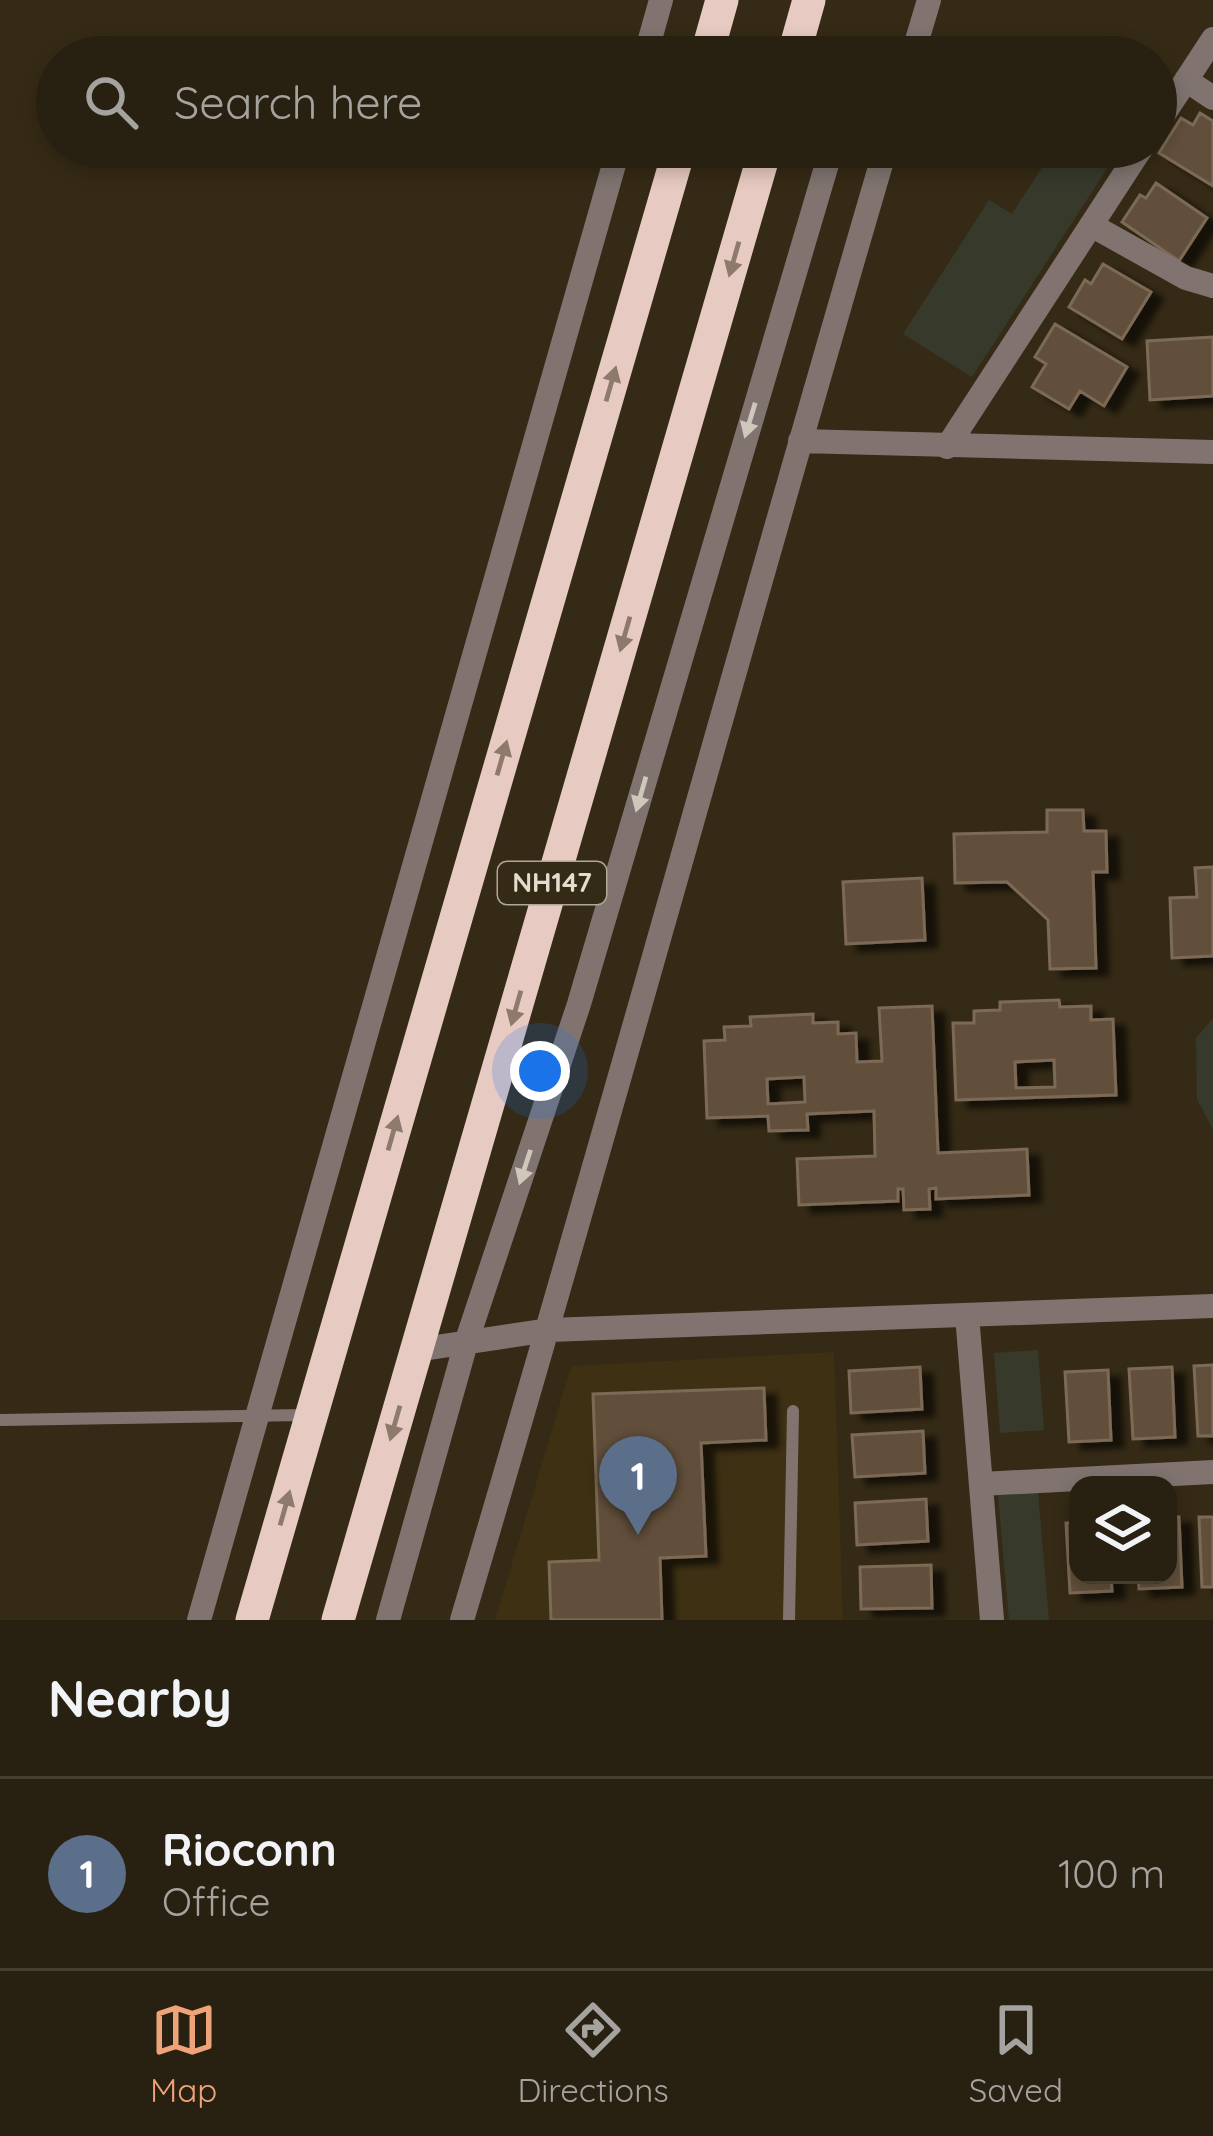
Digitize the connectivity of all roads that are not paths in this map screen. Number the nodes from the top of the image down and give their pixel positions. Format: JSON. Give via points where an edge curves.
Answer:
{"nodes":[{"id":1,"x":661,"y":0,"type":"edge"},
{"id":2,"x":722,"y":0,"type":"edge"},
{"id":3,"x":809,"y":0,"type":"edge"},
{"id":4,"x":929,"y":0,"type":"edge"},
{"id":5,"x":651,"y":36,"type":"edge"},
{"id":6,"x":712,"y":36,"type":"edge"},
{"id":7,"x":799,"y":36,"type":"edge"},
{"id":8,"x":918,"y":36,"type":"edge"},
{"id":9,"x":1213,"y":39,"type":"edge"},
{"id":10,"x":1186,"y":80,"type":"junction"},
{"id":11,"x":1177,"y":94,"type":"edge"},
{"id":12,"x":1213,"y":98,"type":"edge"},
{"id":13,"x":613,"y":168,"type":"edge"},
{"id":14,"x":674,"y":168,"type":"edge"},
{"id":15,"x":760,"y":168,"type":"edge"},
{"id":16,"x":826,"y":168,"type":"edge"},
{"id":17,"x":880,"y":168,"type":"edge"},
{"id":18,"x":1128,"y":168,"type":"edge"},
{"id":19,"x":1091,"y":225,"type":"junction"},
{"id":20,"x":1213,"y":286,"type":"edge"},
{"id":21,"x":800,"y":440,"type":"junction"},
{"id":22,"x":947,"y":446,"type":"junction"},
{"id":23,"x":1213,"y":452,"type":"edge"},
{"id":24,"x":1213,"y":1306,"type":"edge"},
{"id":25,"x":968,"y":1315,"type":"junction"},
{"id":26,"x":549,"y":1330,"type":"junction"},
{"id":27,"x":466,"y":1343,"type":"junction"},
{"id":28,"x":416,"y":1350,"type":"junction"},
{"id":29,"x":793,"y":1412,"type":"dead end"},
{"id":30,"x":260,"y":1415,"type":"junction"},
{"id":31,"x":312,"y":1415,"type":"junction"},
{"id":32,"x":0,"y":1420,"type":"edge"},
{"id":33,"x":1213,"y":1472,"type":"edge"},
{"id":34,"x":981,"y":1484,"type":"junction"},
{"id":35,"x":199,"y":1620,"type":"edge"},
{"id":36,"x":252,"y":1620,"type":"edge"},
{"id":37,"x":338,"y":1620,"type":"edge"},
{"id":38,"x":388,"y":1620,"type":"edge"},
{"id":39,"x":462,"y":1620,"type":"edge"},
{"id":40,"x":789,"y":1620,"type":"edge"},
{"id":41,"x":992,"y":1620,"type":"edge"}],
"edges":[{"from":1,"to":5,"type":"street"},
{"from":2,"to":6,"type":"highway"},
{"from":3,"to":7,"type":"highway"},
{"from":4,"to":8,"type":"street"},
{"from":9,"to":10,"type":"street"},
{"from":10,"to":11,"type":"street"},
{"from":10,"to":12,"type":"street"},
{"from":13,"to":30,"type":"street"},
{"from":31,"to":14,"type":"highway","number":"NH147","one_way":true},
{"from":15,"to":28,"type":"highway","number":"NH147","one_way":true},
{"from":16,"to":27,"type":"street","one_way":true,"via":[[579,1004]]},
{"from":17,"to":21,"type":"street"},
{"from":18,"to":19,"type":"street"},
{"from":19,"to":20,"type":"street"},
{"from":19,"to":22,"type":"street"},
{"from":21,"to":22,"type":"street"},
{"from":21,"to":26,"type":"street"},
{"from":22,"to":23,"type":"street"},
{"from":24,"to":25,"type":"street"},
{"from":25,"to":26,"type":"street"},
{"from":25,"to":34,"type":"street"},
{"from":26,"to":27,"type":"street"},
{"from":26,"to":39,"type":"street"},
{"from":27,"to":28,"type":"street"},
{"from":27,"to":38,"type":"street"},
{"from":28,"to":37,"type":"highway","number":"NH147","one_way":true},
{"from":29,"to":40,"type":"lane"},
{"from":30,"to":31,"type":"lane"},
{"from":30,"to":32,"type":"lane"},
{"from":30,"to":35,"type":"street"},
{"from":36,"to":31,"type":"highway","number":"NH147","one_way":true},
{"from":33,"to":34,"type":"street"},
{"from":34,"to":41,"type":"street"}]}
